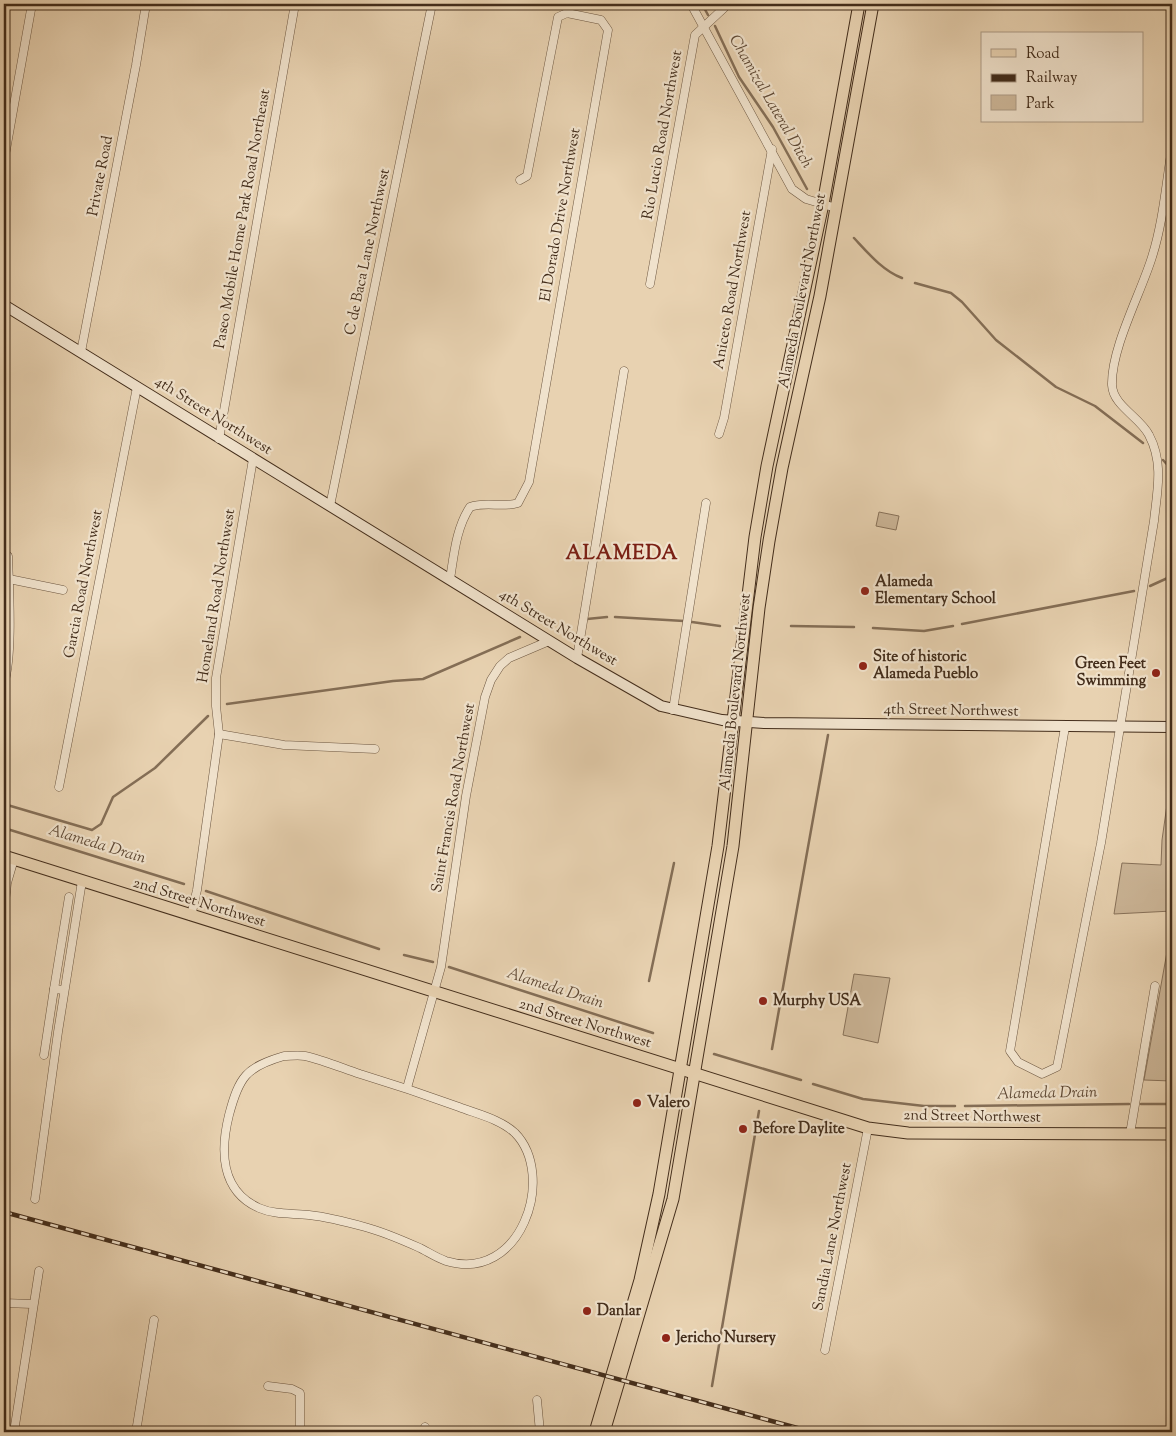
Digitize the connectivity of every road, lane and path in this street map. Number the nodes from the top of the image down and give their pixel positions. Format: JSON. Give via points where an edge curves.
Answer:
{"nodes":[{"id":1,"x":32,"y":4,"type":"edge"},
{"id":2,"x":146,"y":4,"type":"edge"},
{"id":3,"x":295,"y":4,"type":"edge"},
{"id":4,"x":432,"y":4,"type":"edge"},
{"id":5,"x":691,"y":4,"type":"edge"},
{"id":6,"x":726,"y":4,"type":"edge"},
{"id":7,"x":859,"y":4,"type":"edge"},
{"id":8,"x":874,"y":4,"type":"edge"},
{"id":9,"x":703,"y":28,"type":"junction"},
{"id":10,"x":1172,"y":148,"type":"edge"},
{"id":11,"x":772,"y":150,"type":"junction"},
{"id":12,"x":4,"y":160,"type":"edge"},
{"id":13,"x":520,"y":180,"type":"dead end"},
{"id":14,"x":823,"y":204,"type":"junction"},
{"id":15,"x":836,"y":208,"type":"junction"},
{"id":16,"x":650,"y":284,"type":"dead end"},
{"id":17,"x":4,"y":305,"type":"edge"},
{"id":18,"x":81,"y":352,"type":"junction"},
{"id":19,"x":624,"y":371,"type":"dead end"},
{"id":20,"x":136,"y":387,"type":"junction"},
{"id":21,"x":719,"y":434,"type":"dead end"},
{"id":22,"x":219,"y":439,"type":"junction"},
{"id":23,"x":253,"y":459,"type":"junction"},
{"id":24,"x":706,"y":503,"type":"dead end"},
{"id":25,"x":330,"y":506,"type":"junction"},
{"id":26,"x":4,"y":554,"type":"edge"},
{"id":27,"x":9,"y":579,"type":"junction"},
{"id":28,"x":450,"y":579,"type":"junction"},
{"id":29,"x":63,"y":590,"type":"dead end"},
{"id":30,"x":549,"y":641,"type":"junction"},
{"id":31,"x":578,"y":658,"type":"junction"},
{"id":32,"x":4,"y":684,"type":"edge"},
{"id":33,"x":674,"y":710,"type":"junction"},
{"id":34,"x":734,"y":721,"type":"junction"},
{"id":35,"x":748,"y":722,"type":"junction"},
{"id":36,"x":1065,"y":727,"type":"junction"},
{"id":37,"x":1118,"y":727,"type":"junction"},
{"id":38,"x":1172,"y":727,"type":"edge"},
{"id":39,"x":219,"y":734,"type":"junction"},
{"id":40,"x":375,"y":749,"type":"dead end"},
{"id":41,"x":59,"y":787,"type":"dead end"},
{"id":42,"x":9,"y":858,"type":"edge"},
{"id":43,"x":82,"y":881,"type":"junction"},
{"id":44,"x":5,"y":884,"type":"edge"},
{"id":45,"x":69,"y":897,"type":"dead end"},
{"id":46,"x":4,"y":912,"type":"edge"},
{"id":47,"x":191,"y":916,"type":"junction"},
{"id":48,"x":1155,"y":986,"type":"dead end"},
{"id":49,"x":54,"y":989,"type":"junction"},
{"id":50,"x":64,"y":990,"type":"junction"},
{"id":51,"x":435,"y":993,"type":"junction"},
{"id":52,"x":44,"y":1055,"type":"dead end"},
{"id":53,"x":680,"y":1069,"type":"junction"},
{"id":54,"x":695,"y":1074,"type":"junction"},
{"id":55,"x":407,"y":1088,"type":"junction"},
{"id":56,"x":868,"y":1128,"type":"junction"},
{"id":57,"x":1130,"y":1134,"type":"junction"},
{"id":58,"x":1172,"y":1134,"type":"edge"},
{"id":59,"x":35,"y":1199,"type":"dead end"},
{"id":60,"x":39,"y":1271,"type":"dead end"},
{"id":61,"x":4,"y":1303,"type":"edge"},
{"id":62,"x":32,"y":1304,"type":"junction"},
{"id":63,"x":154,"y":1320,"type":"dead end"},
{"id":64,"x":826,"y":1350,"type":"dead end"},
{"id":65,"x":616,"y":1379,"type":"junction"},
{"id":66,"x":268,"y":1386,"type":"dead end"},
{"id":67,"x":538,"y":1400,"type":"dead end"},
{"id":68,"x":14,"y":1432,"type":"edge"},
{"id":69,"x":136,"y":1432,"type":"edge"},
{"id":70,"x":300,"y":1432,"type":"edge"},
{"id":71,"x":540,"y":1432,"type":"edge"},
{"id":72,"x":595,"y":1432,"type":"edge"},
{"id":73,"x":604,"y":1432,"type":"edge"}],
"edges":[{"from":1,"to":12,"type":"street"},
{"from":2,"to":18,"type":"street","name":"Private Road"},
{"from":3,"to":22,"type":"street","name":"Paseo Mobile Home Park Road Northeast"},
{"from":4,"to":25,"type":"street","name":"C de Baca Lane Northwest"},
{"from":5,"to":9,"type":"street"},
{"from":6,"to":9,"type":"street","name":"Rio Lucio Road Northwest"},
{"from":7,"to":14,"type":"main road","name":"Alameda Boulevard Northwest"},
{"from":8,"to":15,"type":"main road","name":"Alameda Boulevard Northwest"},
{"from":9,"to":11,"type":"street"},
{"from":9,"to":16,"type":"street","name":"Rio Lucio Road Northwest","via":[[695,35]]},
{"from":10,"to":37,"type":"street","via":[[1153,256],[1120,346],[1112,381],[1114,396],[1149,435],[1160,472],[1123,715]]},
{"from":11,"to":14,"type":"street","via":[[792,189],[806,199]]},
{"from":11,"to":21,"type":"street","name":"Aniceto Road Northwest"},
{"from":13,"to":28,"type":"street","name":"El Dorado Drive Northwest","via":[[527,176],[558,17],[567,13],[601,20],[608,30],[529,482],[518,503],[507,506],[486,503],[470,507],[457,538]]},
{"from":14,"to":15,"type":"street"},
{"from":14,"to":34,"type":"main road","name":"Alameda Boulevard Northwest","via":[[767,466],[755,536]]},
{"from":15,"to":35,"type":"main road","name":"Alameda Boulevard Northwest","via":[[782,468],[759,608]]},
{"from":17,"to":18,"type":"main road","name":"4th Street Northwest"},
{"from":18,"to":20,"type":"main road","name":"4th Street Northwest"},
{"from":19,"to":31,"type":"street"},
{"from":20,"to":22,"type":"main road","name":"4th Street Northwest"},
{"from":20,"to":41,"type":"street","name":"Garcia Road Northwest"},
{"from":22,"to":23,"type":"main road","name":"4th Street Northwest"},
{"from":23,"to":25,"type":"main road","name":"4th Street Northwest"},
{"from":23,"to":39,"type":"street","name":"Homeland Road Northwest","via":[[216,678]]},
{"from":24,"to":33,"type":"street"},
{"from":25,"to":28,"type":"main road","name":"4th Street Northwest"},
{"from":26,"to":27,"type":"street","via":[[8,556]]},
{"from":27,"to":29,"type":"street"},
{"from":27,"to":32,"type":"street"},
{"from":28,"to":30,"type":"main road","name":"4th Street Northwest"},
{"from":30,"to":31,"type":"main road","name":"4th Street Northwest"},
{"from":30,"to":51,"type":"street","name":"Saint Francis Road Northwest","via":[[509,658],[491,680],[485,697]]},
{"from":31,"to":33,"type":"main road","name":"4th Street Northwest","via":[[649,701]]},
{"from":33,"to":34,"type":"main road","name":"4th Street Northwest"},
{"from":34,"to":35,"type":"main road","name":"4th Street Northwest"},
{"from":34,"to":53,"type":"main road","name":"Alameda Boulevard Northwest","via":[[718,846]]},
{"from":35,"to":36,"type":"main road","name":"4th Street Northwest"},
{"from":35,"to":54,"type":"main road","name":"Alameda Boulevard Northwest","via":[[733,846]]},
{"from":36,"to":37,"type":"main road","name":"4th Street Northwest"},
{"from":36,"to":37,"type":"street","via":[[1010,1051],[1018,1062],[1042,1074],[1057,1067],[1101,843]]},
{"from":37,"to":38,"type":"main road","name":"4th Street Northwest"},
{"from":39,"to":40,"type":"street","via":[[284,745]]},
{"from":39,"to":47,"type":"street","name":"Homeland Road Northwest","via":[[198,890]]},
{"from":42,"to":43,"type":"main road","name":"2nd Street Northwest"},
{"from":42,"to":44,"type":"street"},
{"from":43,"to":47,"type":"main road","name":"2nd Street Northwest"},
{"from":43,"to":50,"type":"street"},
{"from":44,"to":46,"type":"street"},
{"from":45,"to":49,"type":"street"},
{"from":47,"to":51,"type":"main road","name":"2nd Street Northwest"},
{"from":48,"to":57,"type":"street"},
{"from":49,"to":50,"type":"street"},
{"from":49,"to":52,"type":"street"},
{"from":50,"to":59,"type":"street"},
{"from":51,"to":53,"type":"main road","name":"2nd Street Northwest"},
{"from":51,"to":55,"type":"street","name":"Saint Francis Road Northwest"},
{"from":53,"to":54,"type":"main road","name":"2nd Street Northwest"},
{"from":53,"to":65,"type":"main road","name":"Alameda Boulevard Northwest","via":[[659,1194]]},
{"from":54,"to":56,"type":"main road","name":"2nd Street Northwest"},
{"from":54,"to":65,"type":"main road","name":"Alameda Boulevard Northwest","via":[[673,1199]]},
{"from":55,"to":55,"type":"street","via":[[303,1056],[284,1056],[262,1062],[246,1073],[236,1088],[227,1124],[225,1156],[235,1191],[260,1208],[333,1218],[393,1236],[446,1261],[466,1264],[494,1259],[517,1237],[526,1219],[532,1188],[531,1166],[525,1148],[501,1122]]},
{"from":56,"to":57,"type":"main road","name":"2nd Street Northwest","via":[[908,1133]]},
{"from":56,"to":64,"type":"street","name":"Sandia Lane Northwest"},
{"from":57,"to":58,"type":"main road","name":"2nd Street Northwest"},
{"from":60,"to":62,"type":"street"},
{"from":61,"to":62,"type":"street"},
{"from":62,"to":68,"type":"street"},
{"from":63,"to":69,"type":"street"},
{"from":65,"to":72,"type":"main road"},
{"from":65,"to":73,"type":"main road"},
{"from":66,"to":70,"type":"street","via":[[300,1393]]},
{"from":67,"to":71,"type":"street"}]}
